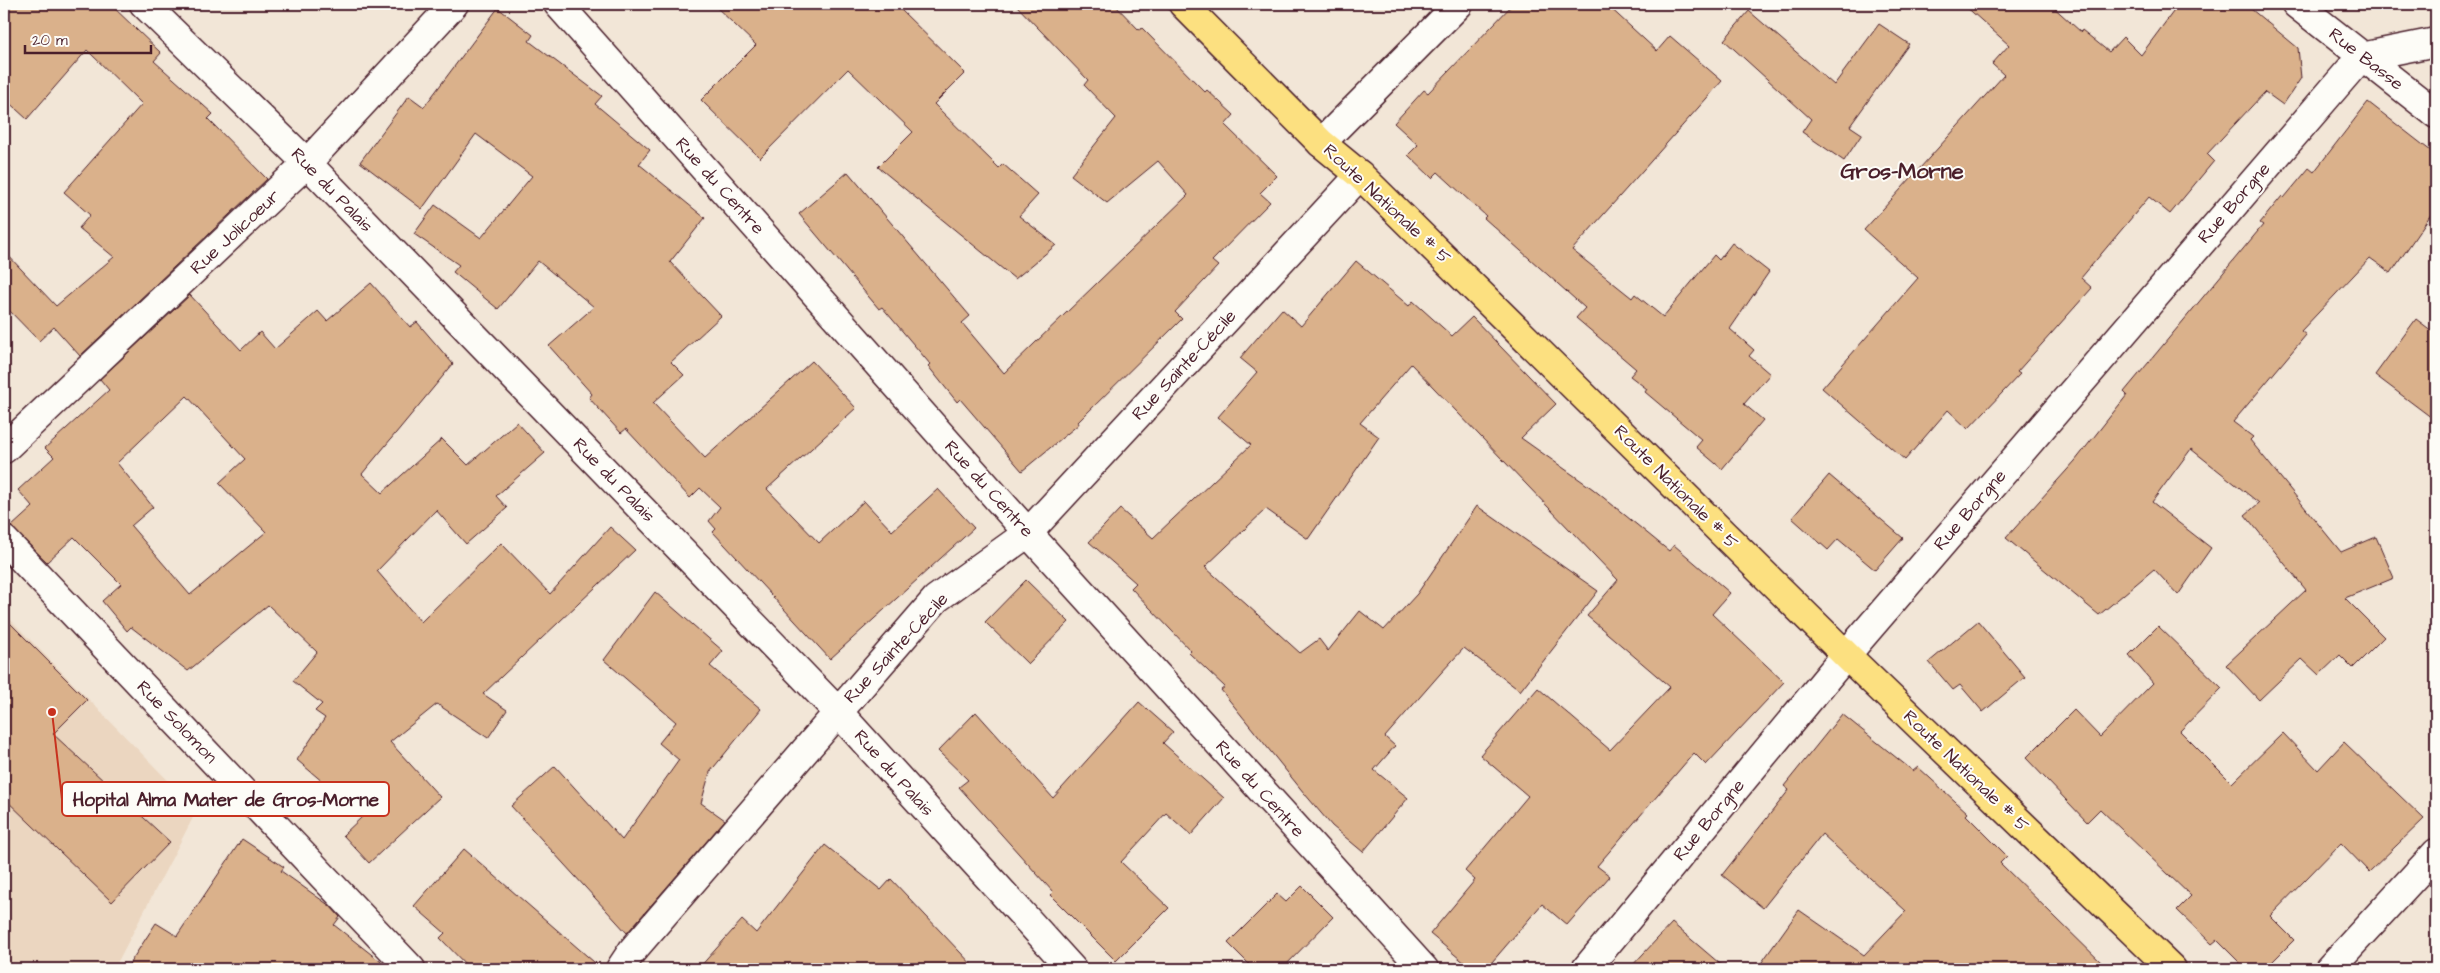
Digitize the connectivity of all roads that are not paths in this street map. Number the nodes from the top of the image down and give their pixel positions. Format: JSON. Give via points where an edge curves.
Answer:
{"nodes":[{"id":1,"x":144,"y":4,"type":"edge"},
{"id":2,"x":454,"y":4,"type":"edge"},
{"id":3,"x":558,"y":4,"type":"edge"},
{"id":4,"x":1183,"y":4,"type":"edge"},
{"id":5,"x":1459,"y":4,"type":"edge"},
{"id":6,"x":2296,"y":4,"type":"edge"},
{"id":7,"x":2436,"y":42,"type":"edge"},
{"id":8,"x":2361,"y":57,"type":"junction"},
{"id":9,"x":2436,"y":114,"type":"edge"},
{"id":10,"x":1322,"y":143,"type":"junction"},
{"id":11,"x":308,"y":163,"type":"junction"},
{"id":12,"x":1360,"y":175,"type":"junction"},
{"id":13,"x":4,"y":449,"type":"edge"},
{"id":14,"x":1028,"y":533,"type":"junction"},
{"id":15,"x":4,"y":540,"type":"edge"},
{"id":16,"x":1846,"y":655,"type":"junction"},
{"id":17,"x":838,"y":712,"type":"junction"},
{"id":18,"x":2436,"y":853,"type":"edge"},
{"id":19,"x":412,"y":969,"type":"edge"},
{"id":20,"x":620,"y":969,"type":"edge"},
{"id":21,"x":1072,"y":969,"type":"edge"},
{"id":22,"x":1424,"y":969,"type":"edge"},
{"id":23,"x":1586,"y":969,"type":"edge"},
{"id":24,"x":2172,"y":969,"type":"edge"},
{"id":25,"x":2329,"y":969,"type":"edge"}],
"edges":[{"from":1,"to":11,"type":"street","name":"Rue du Palais"},
{"from":2,"to":11,"type":"street","name":"Rue Jolicoeur"},
{"from":3,"to":14,"type":"street","name":"Rue du Centre"},
{"from":4,"to":10,"type":"main road","name":"Route Nationale # 5"},
{"from":5,"to":10,"type":"street"},
{"from":6,"to":8,"type":"street","name":"Rue Basse"},
{"from":7,"to":8,"type":"street"},
{"from":8,"to":9,"type":"street","name":"Rue Basse"},
{"from":8,"to":16,"type":"street","name":"Rue Borgne"},
{"from":10,"to":12,"type":"main road","name":"Route Nationale # 5"},
{"from":11,"to":13,"type":"street","name":"Rue Jolicoeur"},
{"from":11,"to":17,"type":"street","name":"Rue du Palais"},
{"from":12,"to":14,"type":"street","name":"Rue Sainte-Cécile"},
{"from":12,"to":16,"type":"main road","name":"Route Nationale # 5"},
{"from":14,"to":17,"type":"street","name":"Rue Sainte-Cécile","via":[[936,599]]},
{"from":14,"to":22,"type":"street","name":"Rue du Centre"},
{"from":15,"to":19,"type":"street","name":"Rue Solomon"},
{"from":16,"to":23,"type":"street","name":"Rue Borgne"},
{"from":16,"to":24,"type":"main road","name":"Route Nationale # 5"},
{"from":17,"to":20,"type":"street","name":"Rue Sainte-Cécile"},
{"from":17,"to":21,"type":"street","name":"Rue du Palais"},
{"from":18,"to":25,"type":"street"}]}
